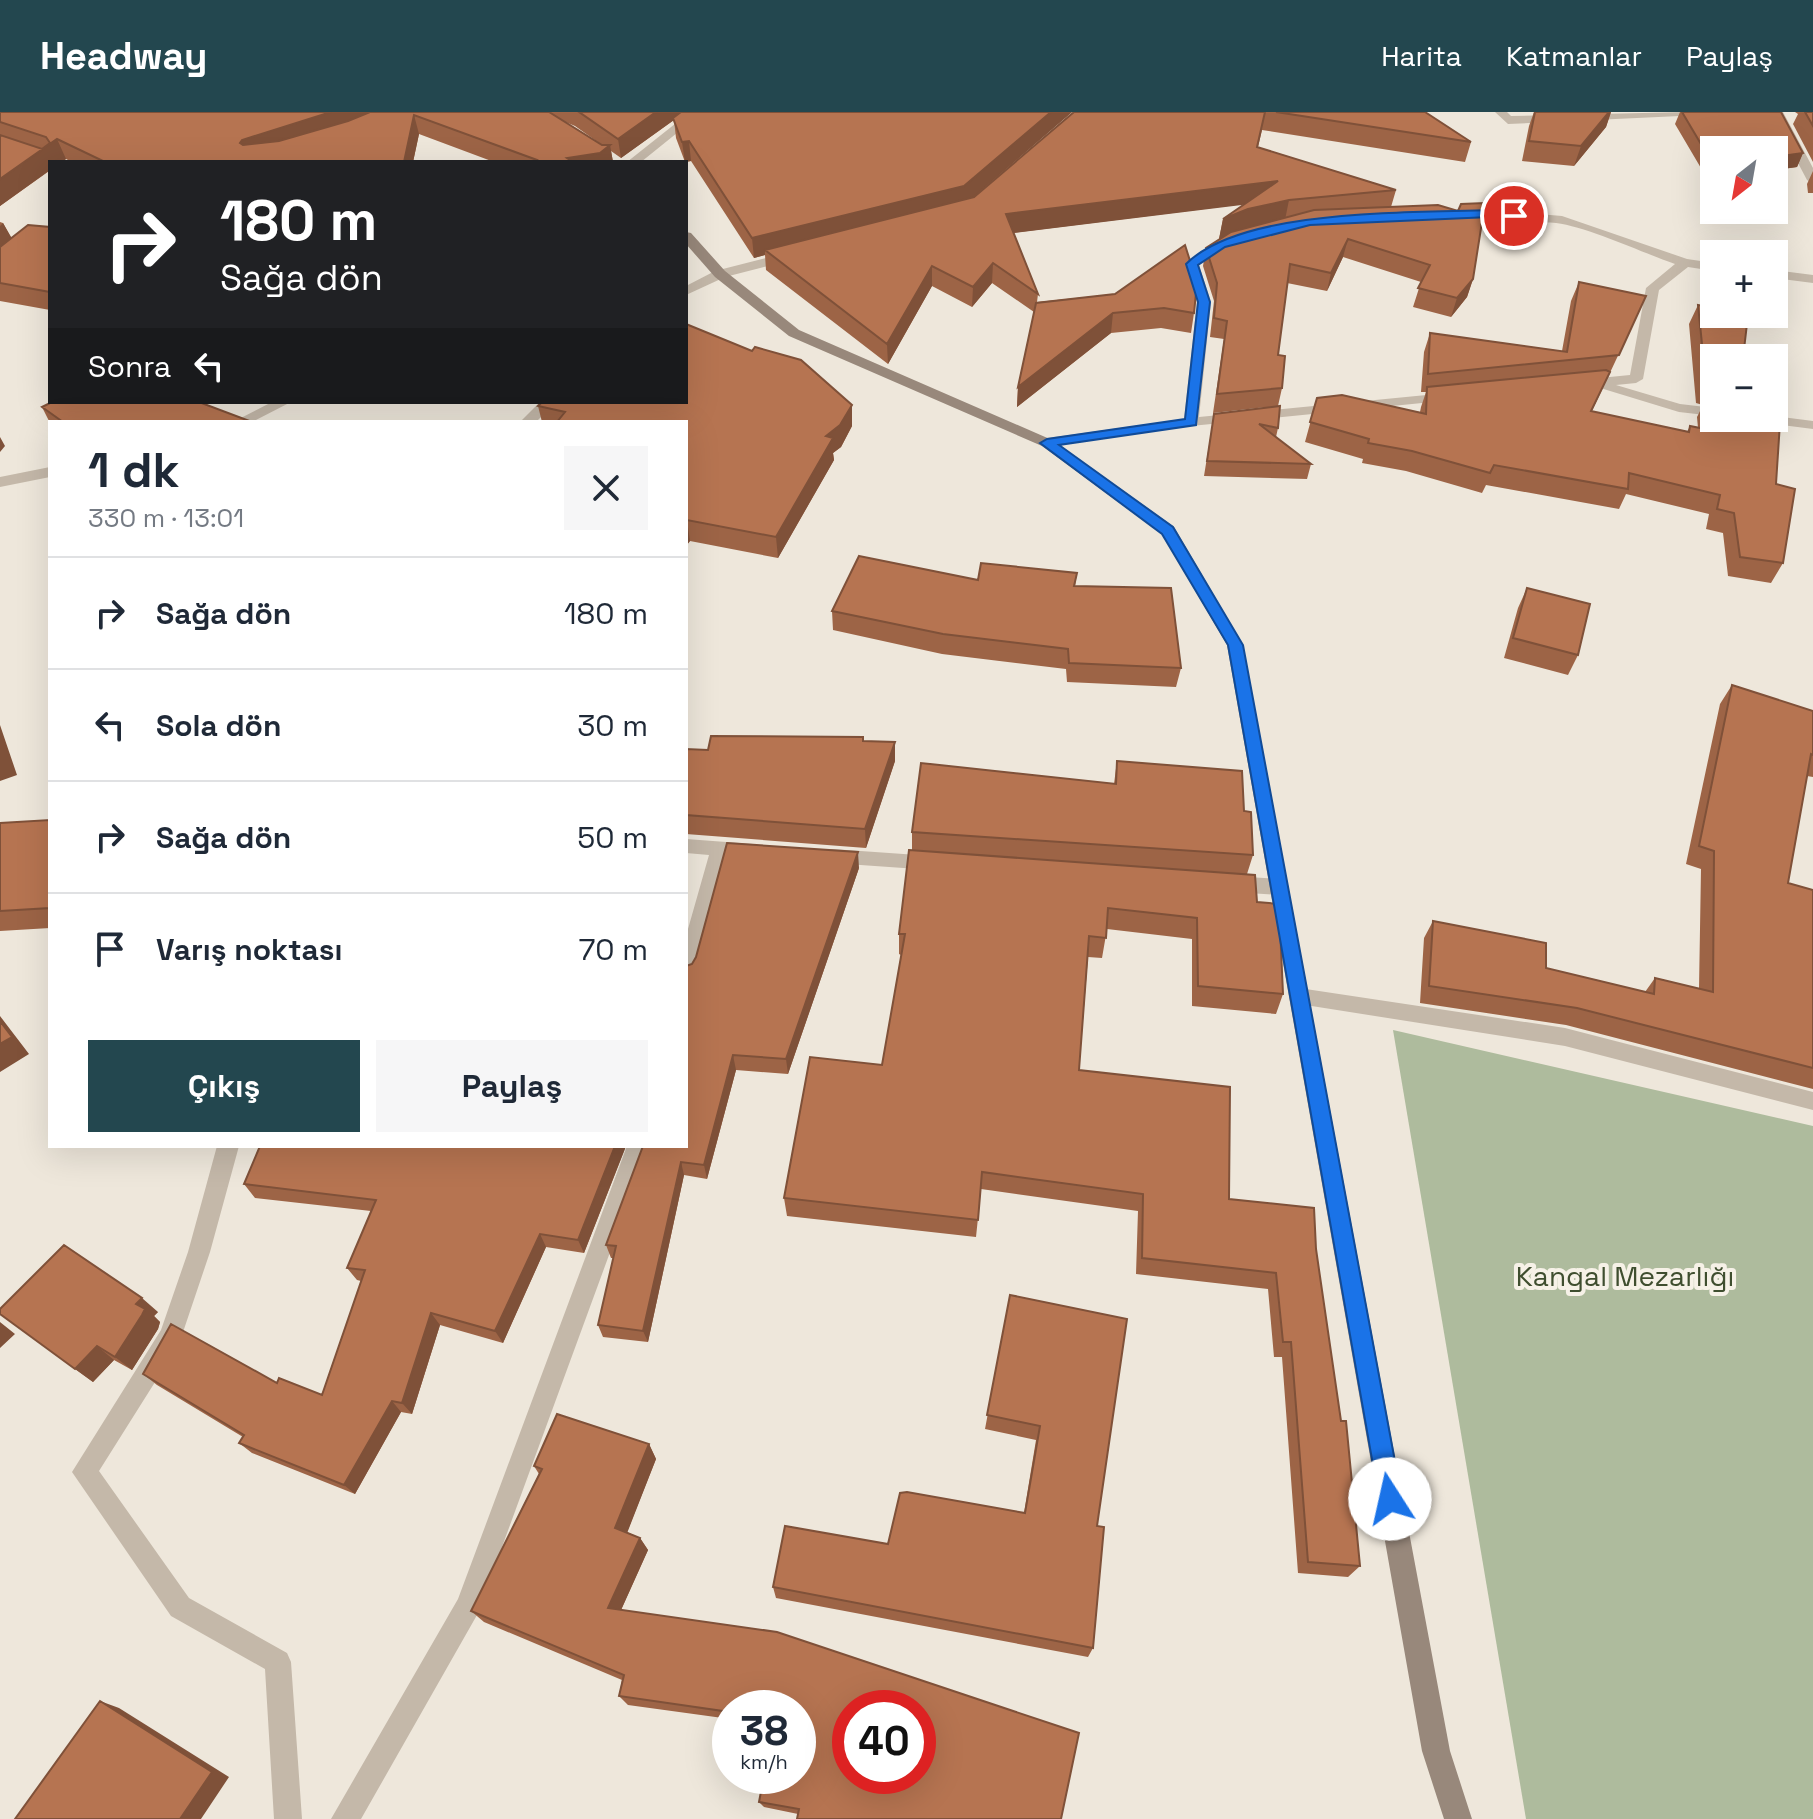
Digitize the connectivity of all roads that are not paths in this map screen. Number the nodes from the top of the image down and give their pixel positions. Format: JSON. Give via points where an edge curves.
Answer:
{"nodes":[{"id":1,"x":697,"y":112,"type":"edge"},
{"id":2,"x":1501,"y":112,"type":"edge"},
{"id":3,"x":1680,"y":112,"type":"edge"},
{"id":4,"x":1777,"y":112,"type":"edge"},
{"id":5,"x":636,"y":160,"type":"edge"},
{"id":6,"x":1813,"y":180,"type":"edge"},
{"id":7,"x":1445,"y":216,"type":"edge"},
{"id":8,"x":688,"y":238,"type":"edge"},
{"id":9,"x":1236,"y":240,"type":"edge"},
{"id":10,"x":808,"y":251,"type":"edge"},
{"id":11,"x":1685,"y":263,"type":"junction"},
{"id":12,"x":1700,"y":265,"type":"edge"},
{"id":13,"x":720,"y":274,"type":"junction"},
{"id":14,"x":1788,"y":276,"type":"edge"},
{"id":15,"x":1813,"y":279,"type":"edge"},
{"id":16,"x":688,"y":290,"type":"edge"},
{"id":17,"x":1593,"y":383,"type":"junction"},
{"id":18,"x":1562,"y":386,"type":"edge"},
{"id":19,"x":1469,"y":395,"type":"edge"},
{"id":20,"x":280,"y":404,"type":"edge"},
{"id":21,"x":547,"y":404,"type":"edge"},
{"id":22,"x":1700,"y":410,"type":"edge"},
{"id":23,"x":244,"y":420,"type":"edge"},
{"id":24,"x":529,"y":420,"type":"edge"},
{"id":25,"x":1191,"y":422,"type":"junction"},
{"id":26,"x":1788,"y":422,"type":"edge"},
{"id":27,"x":1813,"y":425,"type":"edge"},
{"id":28,"x":1047,"y":443,"type":"junction"},
{"id":29,"x":48,"y":472,"type":"edge"},
{"id":30,"x":0,"y":482,"type":"edge"},
{"id":31,"x":688,"y":846,"type":"edge"},
{"id":32,"x":720,"y":849,"type":"junction"},
{"id":33,"x":767,"y":852,"type":"edge"},
{"id":34,"x":814,"y":855,"type":"edge"},
{"id":35,"x":953,"y":865,"type":"edge"},
{"id":36,"x":1217,"y":883,"type":"edge"},
{"id":37,"x":1279,"y":887,"type":"junction"},
{"id":38,"x":688,"y":965,"type":"edge"},
{"id":39,"x":1299,"y":996,"type":"junction"},
{"id":40,"x":1813,"y":1101,"type":"edge"},
{"id":41,"x":227,"y":1148,"type":"edge"},
{"id":42,"x":637,"y":1148,"type":"edge"},
{"id":43,"x":288,"y":1819,"type":"edge"},
{"id":44,"x":345,"y":1819,"type":"edge"},
{"id":45,"x":1458,"y":1819,"type":"edge"}],
"edges":[{"from":1,"to":5,"type":"street"},
{"from":2,"to":3,"type":"street","via":[[1508,120]]},
{"from":4,"to":6,"type":"street"},
{"from":7,"to":11,"type":"street","via":[[1562,220]]},
{"from":8,"to":13,"type":"street"},
{"from":9,"to":25,"type":"street","via":[[1192,264],[1204,302]]},
{"from":10,"to":13,"type":"street"},
{"from":11,"to":12,"type":"street"},
{"from":11,"to":17,"type":"street","via":[[1653,288],[1636,379]]},
{"from":13,"to":16,"type":"street"},
{"from":13,"to":28,"type":"street","via":[[794,333]]},
{"from":14,"to":15,"type":"street"},
{"from":17,"to":18,"type":"street"},
{"from":17,"to":22,"type":"street"},
{"from":19,"to":25,"type":"street"},
{"from":20,"to":23,"type":"street"},
{"from":21,"to":24,"type":"street"},
{"from":25,"to":28,"type":"street"},
{"from":26,"to":27,"type":"street"},
{"from":28,"to":37,"type":"street","via":[[1168,531],[1235,645]]},
{"from":29,"to":30,"type":"street"},
{"from":31,"to":32,"type":"street"},
{"from":32,"to":33,"type":"street"},
{"from":32,"to":38,"type":"street"},
{"from":34,"to":35,"type":"street"},
{"from":36,"to":37,"type":"street"},
{"from":37,"to":39,"type":"street"},
{"from":39,"to":40,"type":"street","via":[[1565,1037]]},
{"from":39,"to":45,"type":"street","via":[[1436,1751]]},
{"from":41,"to":43,"type":"street","via":[[171,1336],[84,1472],[180,1607],[278,1662]]},
{"from":42,"to":44,"type":"street","via":[[468,1606]]}]}
